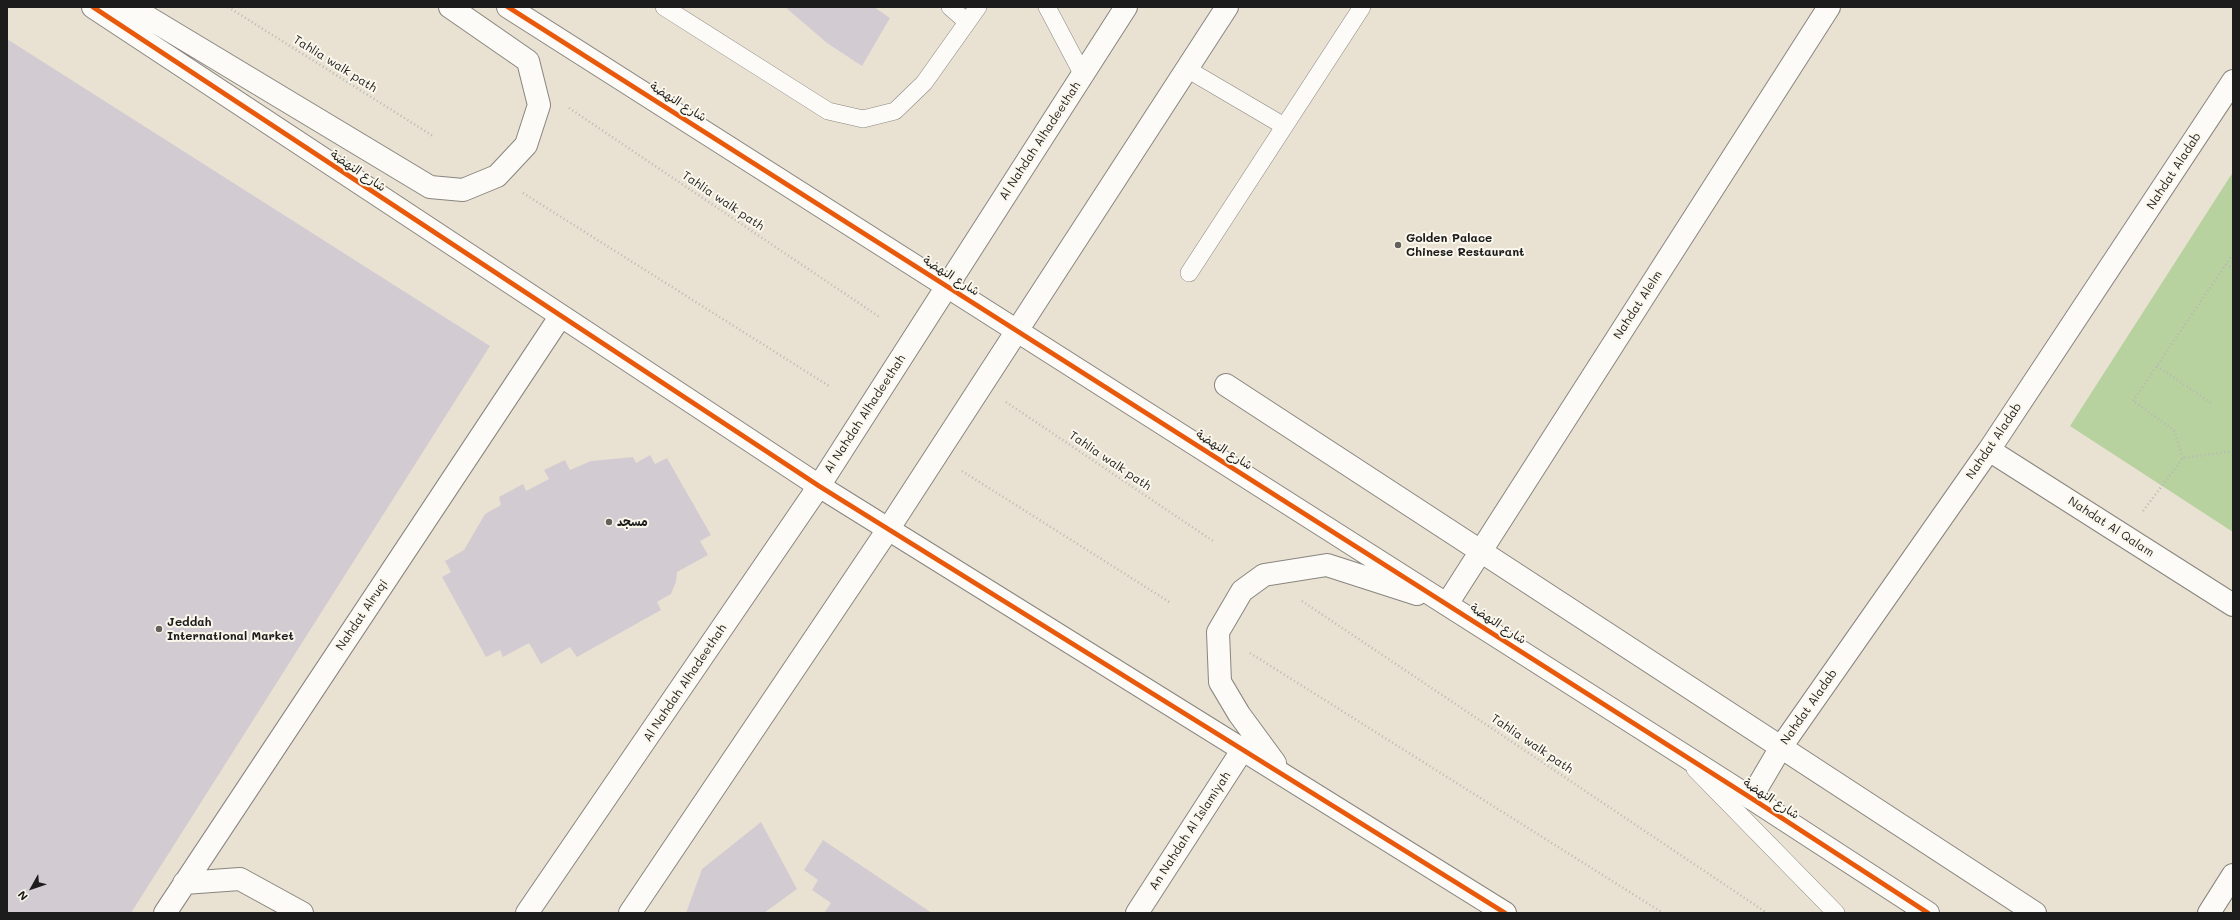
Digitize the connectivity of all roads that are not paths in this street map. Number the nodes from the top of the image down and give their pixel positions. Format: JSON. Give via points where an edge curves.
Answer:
{"nodes":[{"id":1,"x":93,"y":7,"type":"edge"},
{"id":2,"x":120,"y":7,"type":"edge"},
{"id":3,"x":450,"y":7,"type":"edge"},
{"id":4,"x":508,"y":7,"type":"edge"},
{"id":5,"x":664,"y":7,"type":"edge"},
{"id":6,"x":950,"y":7,"type":"edge"},
{"id":7,"x":978,"y":7,"type":"edge"},
{"id":8,"x":1047,"y":7,"type":"edge"},
{"id":9,"x":1126,"y":7,"type":"edge"},
{"id":10,"x":1227,"y":7,"type":"edge"},
{"id":11,"x":1362,"y":7,"type":"edge"},
{"id":12,"x":1829,"y":7,"type":"edge"},
{"id":13,"x":967,"y":22,"type":"junction"},
{"id":14,"x":1187,"y":69,"type":"junction"},
{"id":15,"x":1083,"y":75,"type":"junction"},
{"id":16,"x":2233,"y":81,"type":"edge"},
{"id":17,"x":1284,"y":126,"type":"junction"},
{"id":18,"x":1189,"y":273,"type":"dead end"},
{"id":19,"x":947,"y":286,"type":"junction"},
{"id":20,"x":560,"y":317,"type":"junction"},
{"id":21,"x":1017,"y":330,"type":"junction"},
{"id":22,"x":1226,"y":385,"type":"dead end"},
{"id":23,"x":1989,"y":450,"type":"junction"},
{"id":24,"x":819,"y":486,"type":"junction"},
{"id":25,"x":889,"y":528,"type":"junction"},
{"id":26,"x":1480,"y":551,"type":"junction"},
{"id":27,"x":1447,"y":604,"type":"junction"},
{"id":28,"x":2233,"y":605,"type":"edge"},
{"id":29,"x":1781,"y":747,"type":"junction"},
{"id":30,"x":1243,"y":749,"type":"junction"},
{"id":31,"x":1676,"y":750,"type":"junction"},
{"id":32,"x":1282,"y":773,"type":"junction"},
{"id":33,"x":1751,"y":798,"type":"junction"},
{"id":34,"x":2233,"y":875,"type":"edge"},
{"id":35,"x":184,"y":883,"type":"junction"},
{"id":36,"x":165,"y":913,"type":"edge"},
{"id":37,"x":302,"y":913,"type":"edge"},
{"id":38,"x":527,"y":913,"type":"edge"},
{"id":39,"x":630,"y":913,"type":"edge"},
{"id":40,"x":1137,"y":913,"type":"edge"},
{"id":41,"x":1505,"y":913,"type":"edge"},
{"id":42,"x":1836,"y":913,"type":"edge"},
{"id":43,"x":1928,"y":913,"type":"edge"},
{"id":44,"x":2035,"y":913,"type":"edge"},
{"id":45,"x":2209,"y":913,"type":"edge"}],
"edges":[{"from":1,"to":20,"type":"street","name":"شارع النهضة"},
{"from":2,"to":3,"type":"street","via":[[144,15],[430,187],[463,190],[497,176],[526,145],[539,105],[528,61]]},
{"from":4,"to":19,"type":"street","name":"شارع النهضة"},
{"from":5,"to":13,"type":"lane","via":[[828,111],[863,119],[895,111],[924,83]]},
{"from":6,"to":13,"type":"lane"},
{"from":7,"to":13,"type":"lane"},
{"from":8,"to":15,"type":"lane"},
{"from":9,"to":15,"type":"street","name":"Al Nahdah Alhadeethah"},
{"from":10,"to":14,"type":"street"},
{"from":11,"to":17,"type":"lane"},
{"from":12,"to":26,"type":"street","name":"Nahdat Alelm"},
{"from":14,"to":17,"type":"lane"},
{"from":14,"to":21,"type":"street"},
{"from":15,"to":19,"type":"street","name":"Al Nahdah Alhadeethah"},
{"from":16,"to":23,"type":"street","name":"Nahdat Aladab"},
{"from":17,"to":18,"type":"lane"},
{"from":19,"to":21,"type":"street","name":"شارع النهضة"},
{"from":19,"to":24,"type":"street","name":"Al Nahdah Alhadeethah"},
{"from":20,"to":24,"type":"street","name":"شارع النهضة"},
{"from":20,"to":35,"type":"street","name":"Nahdat Alruqi"},
{"from":21,"to":25,"type":"street"},
{"from":21,"to":27,"type":"street","name":"شارع النهضة"},
{"from":22,"to":26,"type":"street"},
{"from":23,"to":28,"type":"street","name":"Nahdat Al Qalam"},
{"from":23,"to":29,"type":"street","name":"Nahdat Aladab"},
{"from":24,"to":25,"type":"street","name":"شارع النهضة"},
{"from":24,"to":38,"type":"street","name":"Al Nahdah Alhadeethah"},
{"from":25,"to":30,"type":"street","name":"شارع النهضة"},
{"from":25,"to":39,"type":"street"},
{"from":26,"to":27,"type":"street","name":"Nahdat Alelm"},
{"from":26,"to":29,"type":"street"},
{"from":27,"to":31,"type":"street","name":"شارع النهضة"},
{"from":27,"to":32,"type":"street","via":[[1327,566],[1264,575],[1242,590],[1218,632],[1220,682],[1239,714]]},
{"from":29,"to":33,"type":"street","name":"Nahdat Aladab"},
{"from":29,"to":44,"type":"street"},
{"from":30,"to":32,"type":"street","name":"شارع النهضة"},
{"from":30,"to":40,"type":"street","name":"An Nahdah Al Islamiyah"},
{"from":31,"to":33,"type":"street","name":"شارع النهضة"},
{"from":31,"to":42,"type":"lane"},
{"from":32,"to":41,"type":"street","name":"شارع النهضة"},
{"from":33,"to":43,"type":"street","name":"شارع النهضة"},
{"from":34,"to":45,"type":"street"},
{"from":35,"to":36,"type":"street","name":"Nahdat Alruqi"},
{"from":35,"to":37,"type":"street","via":[[240,879]]}]}
